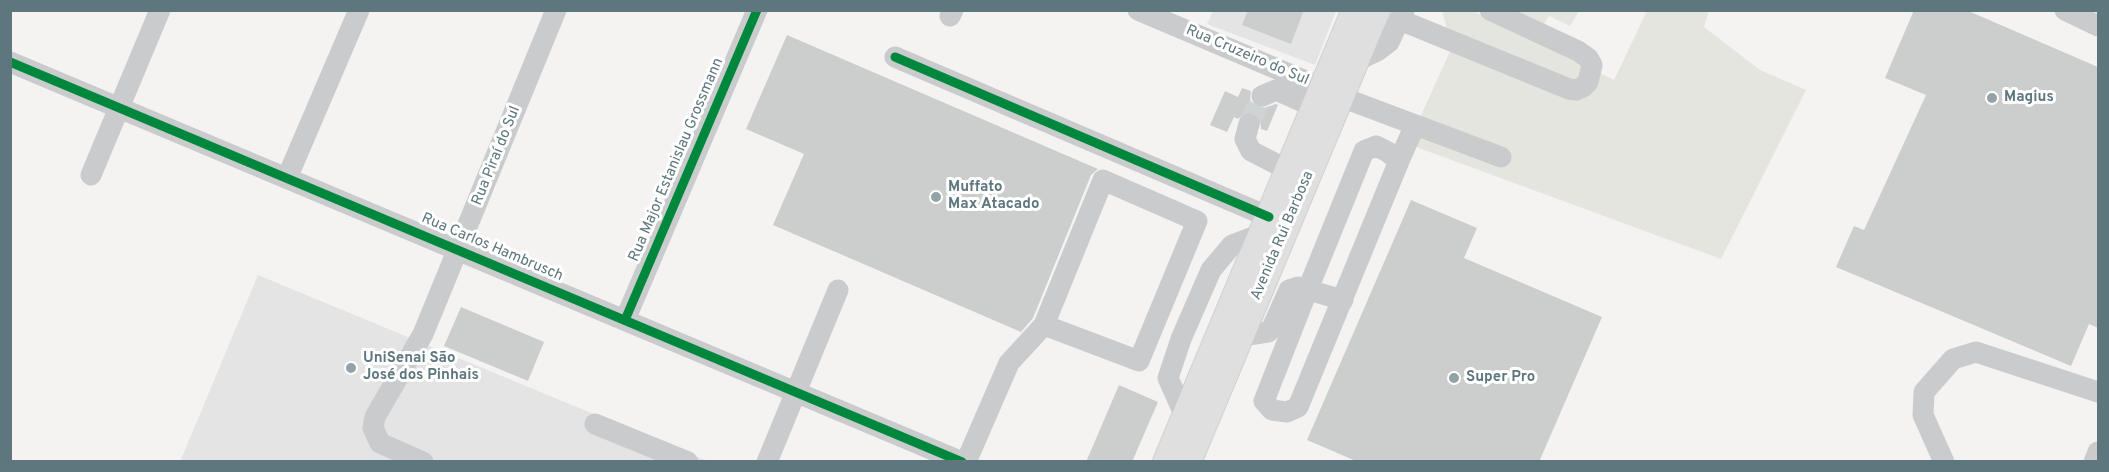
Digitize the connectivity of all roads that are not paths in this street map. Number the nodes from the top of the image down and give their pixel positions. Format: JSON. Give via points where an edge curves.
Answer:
{"nodes":[{"id":1,"x":160,"y":10,"type":"edge"},
{"id":2,"x":359,"y":10,"type":"edge"},
{"id":3,"x":556,"y":10,"type":"edge"},
{"id":4,"x":757,"y":10,"type":"edge"},
{"id":5,"x":1138,"y":10,"type":"edge"},
{"id":6,"x":1355,"y":10,"type":"edge"},
{"id":7,"x":1377,"y":10,"type":"edge"},
{"id":8,"x":1490,"y":10,"type":"edge"},
{"id":9,"x":2065,"y":10,"type":"edge"},
{"id":10,"x":1402,"y":15,"type":"edge"},
{"id":11,"x":2098,"y":26,"type":"edge"},
{"id":12,"x":895,"y":57,"type":"dead end"},
{"id":13,"x":1356,"y":61,"type":"junction"},
{"id":14,"x":10,"y":62,"type":"edge"},
{"id":15,"x":1262,"y":96,"type":"dead end"},
{"id":16,"x":1326,"y":97,"type":"junction"},
{"id":17,"x":119,"y":108,"type":"junction"},
{"id":18,"x":1249,"y":124,"type":"tunnel mouth"},
{"id":19,"x":1415,"y":125,"type":"junction"},
{"id":20,"x":1501,"y":157,"type":"dead end"},
{"id":21,"x":1399,"y":161,"type":"junction"},
{"id":22,"x":1288,"y":171,"type":"junction"},
{"id":23,"x":91,"y":175,"type":"dead end"},
{"id":24,"x":287,"y":178,"type":"junction"},
{"id":25,"x":1265,"y":226,"type":"junction"},
{"id":26,"x":458,"y":250,"type":"junction"},
{"id":27,"x":1308,"y":289,"type":"junction"},
{"id":28,"x":838,"y":290,"type":"dead end"},
{"id":29,"x":1343,"y":300,"type":"junction"},
{"id":30,"x":625,"y":320,"type":"junction"},
{"id":31,"x":1044,"y":325,"type":"junction"},
{"id":32,"x":1153,"y":327,"type":"junction"},
{"id":33,"x":1241,"y":336,"type":"junction"},
{"id":34,"x":1180,"y":339,"type":"junction"},
{"id":35,"x":796,"y":392,"type":"junction"},
{"id":36,"x":2098,"y":392,"type":"edge"},
{"id":37,"x":1185,"y":416,"type":"junction"},
{"id":38,"x":596,"y":424,"type":"dead end"},
{"id":39,"x":2098,"y":452,"type":"edge"},
{"id":40,"x":423,"y":462,"type":"edge"},
{"id":41,"x":688,"y":462,"type":"edge"},
{"id":42,"x":767,"y":462,"type":"edge"},
{"id":43,"x":964,"y":462,"type":"edge"},
{"id":44,"x":1167,"y":462,"type":"edge"},
{"id":45,"x":1188,"y":462,"type":"edge"},
{"id":46,"x":1944,"y":462,"type":"edge"},
{"id":47,"x":2094,"y":462,"type":"edge"}],
"edges":[{"from":1,"to":17,"type":"street"},
{"from":2,"to":24,"type":"street"},
{"from":3,"to":26,"type":"street","name":"Rua Piraí do Sul"},
{"from":4,"to":30,"type":"street","name":"Rua Major Estanislau Grossmann"},
{"from":5,"to":16,"type":"street","name":"Rua Cruzeiro do Sul"},
{"from":6,"to":16,"type":"main road","name":"Avenida Rui Barbosa"},
{"from":7,"to":13,"type":"main road","name":"Avenida Rui Barbosa"},
{"from":8,"to":10,"type":"street","via":[[1588,58],[1592,65],[1588,82],[1576,90],[1569,89]]},
{"from":9,"to":11,"type":"street"},
{"from":10,"to":13,"type":"street","via":[[1389,42]]},
{"from":12,"to":25,"type":"street"},
{"from":13,"to":16,"type":"main road","name":"Avenida Rui Barbosa"},
{"from":14,"to":17,"type":"street","name":"Rua Carlos Hambrusch"},
{"from":15,"to":16,"type":"street","via":[[1276,90]]},
{"from":16,"to":19,"type":"street"},
{"from":16,"to":22,"type":"main road","name":"Avenida Rui Barbosa"},
{"from":16,"to":33,"type":"main road","name":"Avenida Rui Barbosa"},
{"from":17,"to":23,"type":"street"},
{"from":17,"to":24,"type":"street","name":"Rua Carlos Hambrusch"},
{"from":18,"to":22,"type":"street","via":[[1245,139],[1251,151]]},
{"from":19,"to":20,"type":"street"},
{"from":19,"to":21,"type":"street"},
{"from":21,"to":27,"type":"street","via":[[1376,147],[1364,151]]},
{"from":21,"to":29,"type":"street"},
{"from":22,"to":25,"type":"main road","name":"Avenida Rui Barbosa"},
{"from":24,"to":26,"type":"street","name":"Rua Carlos Hambrusch"},
{"from":25,"to":34,"type":"street","via":[[1232,244],[1211,270]]},
{"from":25,"to":37,"type":"main road","name":"Avenida Rui Barbosa"},
{"from":26,"to":30,"type":"street","name":"Rua Carlos Hambrusch"},
{"from":26,"to":40,"type":"street","name":"Rua Piraí do Sul","via":[[423,334],[375,417],[373,428],[380,443]]},
{"from":27,"to":29,"type":"street"},
{"from":27,"to":29,"type":"street","via":[[1264,401],[1272,410],[1287,412],[1299,407]]},
{"from":27,"to":33,"type":"street","via":[[1289,291],[1268,332]]},
{"from":28,"to":35,"type":"street"},
{"from":30,"to":35,"type":"street","name":"Rua Carlos Hambrusch"},
{"from":31,"to":32,"type":"street","via":[[1138,362]]},
{"from":31,"to":32,"type":"street","via":[[1103,180],[1197,221]]},
{"from":31,"to":43,"type":"street","via":[[1009,363]]},
{"from":32,"to":34,"type":"street"},
{"from":33,"to":45,"type":"main road","name":"Avenida Rui Barbosa"},
{"from":34,"to":37,"type":"street","via":[[1168,378]]},
{"from":35,"to":42,"type":"street"},
{"from":35,"to":43,"type":"street","name":"Rua Carlos Hambrusch"},
{"from":36,"to":46,"type":"street","via":[[1976,352],[1953,359],[1924,392],[1923,416]]},
{"from":37,"to":44,"type":"main road","name":"Avenida Rui Barbosa"},
{"from":38,"to":41,"type":"street"},
{"from":39,"to":47,"type":"street"}]}
